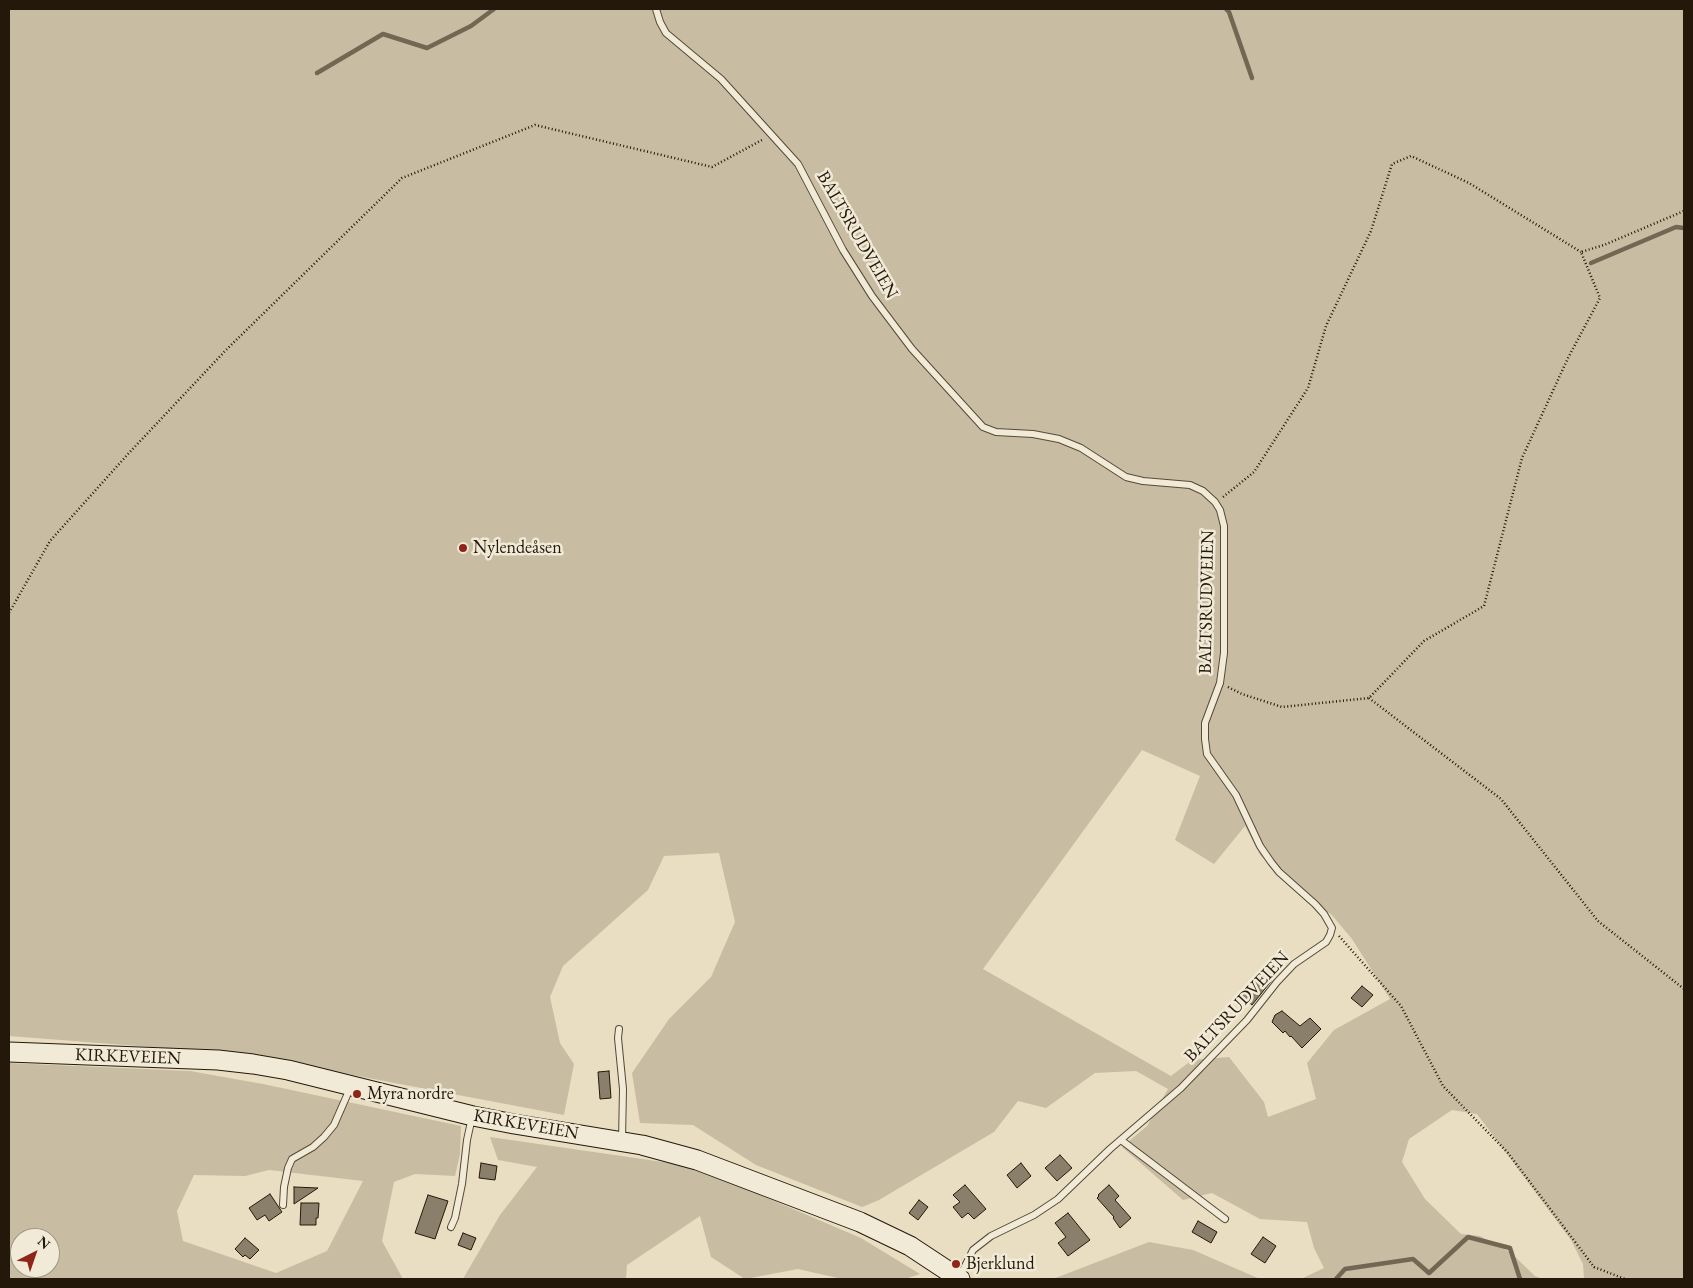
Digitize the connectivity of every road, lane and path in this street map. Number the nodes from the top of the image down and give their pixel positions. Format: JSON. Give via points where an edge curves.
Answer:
{"nodes":[{"id":1,"x":656,"y":9,"type":"edge"},
{"id":2,"x":772,"y":134,"type":"junction"},
{"id":3,"x":1684,"y":211,"type":"edge"},
{"id":4,"x":1581,"y":252,"type":"junction"},
{"id":5,"x":1215,"y":502,"type":"junction"},
{"id":6,"x":9,"y":613,"type":"edge"},
{"id":7,"x":1220,"y":683,"type":"junction"},
{"id":8,"x":1368,"y":698,"type":"junction"},
{"id":9,"x":1332,"y":928,"type":"junction"},
{"id":10,"x":1684,"y":989,"type":"edge"},
{"id":11,"x":619,"y":1029,"type":"dead end"},
{"id":12,"x":9,"y":1052,"type":"edge"},
{"id":13,"x":348,"y":1086,"type":"junction"},
{"id":14,"x":473,"y":1116,"type":"junction"},
{"id":15,"x":1121,"y":1140,"type":"junction"},
{"id":16,"x":622,"y":1141,"type":"junction"},
{"id":17,"x":283,"y":1206,"type":"dead end"},
{"id":18,"x":1225,"y":1219,"type":"dead end"},
{"id":19,"x":451,"y":1227,"type":"dead end"},
{"id":20,"x":959,"y":1279,"type":"edge"},
{"id":21,"x":1625,"y":1279,"type":"edge"}],
"edges":[{"from":1,"to":2,"type":"lane","name":"BALTSRUDVEIEN","via":[[666,33],[721,79]]},
{"from":2,"to":5,"type":"lane","name":"BALTSRUDVEIEN","via":[[798,164],[853,266],[896,329],[983,427],[996,432],[1034,434],[1059,440],[1081,448],[1126,477],[1190,485]]},
{"from":2,"to":6,"type":"path","via":[[712,168],[535,125],[402,178],[226,350],[128,454],[50,542]]},
{"from":3,"to":4,"type":"path","via":[[1604,246]]},
{"from":4,"to":5,"type":"path","via":[[1470,183],[1411,156],[1392,164],[1371,231],[1326,326],[1308,388],[1254,472]]},
{"from":4,"to":8,"type":"path","via":[[1600,298],[1522,458],[1484,606],[1424,640]]},
{"from":5,"to":7,"type":"lane","name":"BALTSRUDVEIEN","via":[[1224,526],[1224,653]]},
{"from":7,"to":8,"type":"path","via":[[1282,707]]},
{"from":7,"to":9,"type":"lane","name":"BALTSRUDVEIEN","via":[[1205,723],[1207,754],[1236,795],[1271,862],[1315,904]]},
{"from":8,"to":10,"type":"path","via":[[1501,799],[1598,920]]},
{"from":9,"to":15,"type":"lane","name":"BALTSRUDVEIEN","via":[[1326,942],[1294,964],[1247,1020],[1181,1088]]},
{"from":9,"to":21,"type":"path","via":[[1401,1006],[1443,1086],[1508,1153],[1594,1267]]},
{"from":11,"to":16,"type":"lane"},
{"from":12,"to":13,"type":"main road","name":"KIRKEVEIEN","via":[[218,1060],[288,1070]]},
{"from":13,"to":14,"type":"main road","name":"KIRKEVEIEN"},
{"from":13,"to":17,"type":"lane","via":[[334,1125],[313,1147],[292,1159],[284,1187]]},
{"from":14,"to":16,"type":"main road","name":"KIRKEVEIEN"},
{"from":14,"to":19,"type":"lane"},
{"from":15,"to":18,"type":"lane"},
{"from":15,"to":20,"type":"lane","name":"BALTSRUDVEIEN","via":[[1058,1199],[991,1236],[973,1250]]},
{"from":16,"to":20,"type":"main road","name":"KIRKEVEIEN","via":[[697,1160],[860,1222],[910,1246]]}]}
